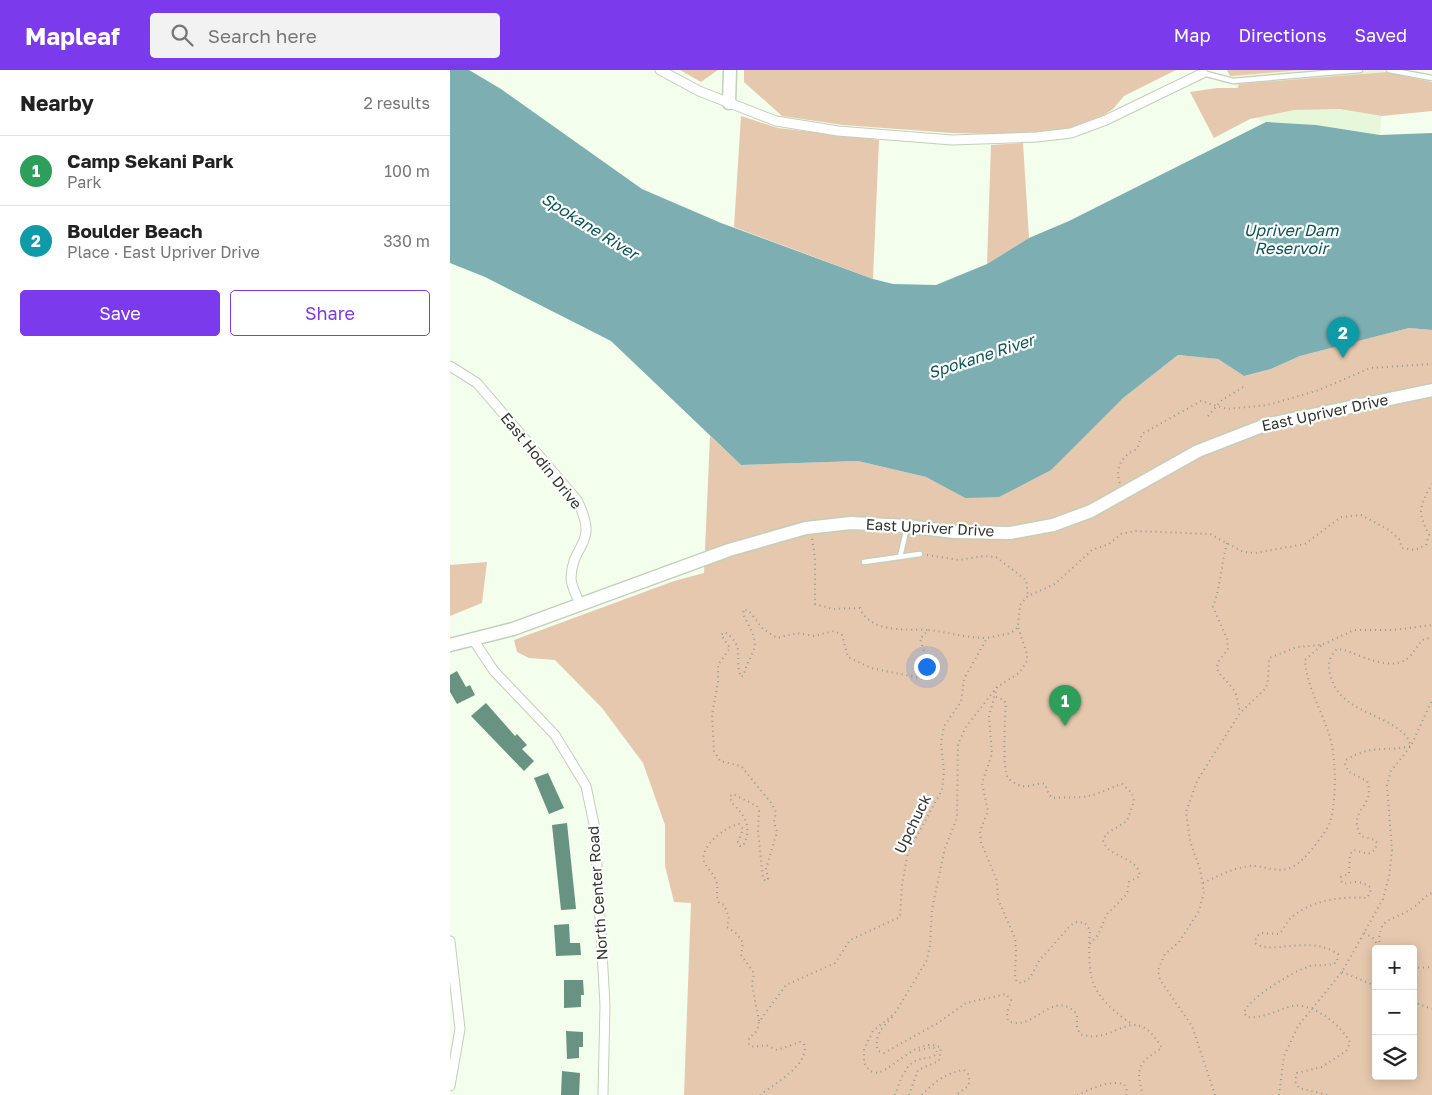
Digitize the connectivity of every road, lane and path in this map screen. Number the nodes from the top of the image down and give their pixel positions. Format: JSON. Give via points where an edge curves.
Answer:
{"nodes":[{"id":1,"x":660,"y":70,"type":"edge"},
{"id":2,"x":730,"y":70,"type":"edge"},
{"id":3,"x":1360,"y":70,"type":"edge"},
{"id":4,"x":1389,"y":70,"type":"edge"},
{"id":5,"x":1203,"y":72,"type":"joint"},
{"id":6,"x":1432,"y":78,"type":"edge"},
{"id":7,"x":729,"y":103,"type":"junction"},
{"id":8,"x":1432,"y":364,"type":"edge"},
{"id":9,"x":450,"y":366,"type":"edge"},
{"id":10,"x":1245,"y":386,"type":"dead end"},
{"id":11,"x":1432,"y":390,"type":"edge"},
{"id":12,"x":1216,"y":407,"type":"junction"},
{"id":13,"x":1208,"y":416,"type":"dead end"},
{"id":14,"x":1432,"y":484,"type":"edge"},
{"id":15,"x":1124,"y":495,"type":"junction"},
{"id":16,"x":907,"y":526,"type":"junction"},
{"id":17,"x":806,"y":528,"type":"junction"},
{"id":18,"x":1227,"y":543,"type":"junction"},
{"id":19,"x":920,"y":554,"type":"joint"},
{"id":20,"x":900,"y":557,"type":"junction"},
{"id":21,"x":864,"y":562,"type":"dead end"},
{"id":22,"x":1028,"y":596,"type":"junction"},
{"id":23,"x":580,"y":604,"type":"junction"},
{"id":24,"x":1432,"y":625,"type":"edge"},
{"id":25,"x":1018,"y":627,"type":"junction"},
{"id":26,"x":928,"y":630,"type":"junction"},
{"id":27,"x":987,"y":638,"type":"junction"},
{"id":28,"x":1432,"y":639,"type":"edge"},
{"id":29,"x":474,"y":641,"type":"junction"},
{"id":30,"x":450,"y":645,"type":"edge"},
{"id":31,"x":1322,"y":645,"type":"junction"},
{"id":32,"x":997,"y":687,"type":"junction"},
{"id":33,"x":996,"y":697,"type":"junction"},
{"id":34,"x":1432,"y":700,"type":"edge"},
{"id":35,"x":1240,"y":713,"type":"junction"},
{"id":36,"x":1411,"y":746,"type":"junction"},
{"id":37,"x":1203,"y":884,"type":"junction"},
{"id":38,"x":1432,"y":893,"type":"edge"},
{"id":39,"x":1364,"y":933,"type":"junction"},
{"id":40,"x":450,"y":941,"type":"edge"},
{"id":41,"x":1089,"y":945,"type":"junction"},
{"id":42,"x":1378,"y":945,"type":"edge"},
{"id":43,"x":1380,"y":945,"type":"edge"},
{"id":44,"x":1432,"y":967,"type":"edge"},
{"id":45,"x":1417,"y":968,"type":"edge"},
{"id":46,"x":1342,"y":972,"type":"junction"},
{"id":47,"x":1372,"y":984,"type":"edge"},
{"id":48,"x":1417,"y":1003,"type":"edge"},
{"id":49,"x":1432,"y":1009,"type":"edge"},
{"id":50,"x":1311,"y":1010,"type":"junction"},
{"id":51,"x":895,"y":1013,"type":"junction"},
{"id":52,"x":759,"y":1022,"type":"junction"},
{"id":53,"x":1132,"y":1024,"type":"junction"},
{"id":54,"x":912,"y":1052,"type":"junction"},
{"id":55,"x":450,"y":1086,"type":"edge"},
{"id":56,"x":603,"y":1095,"type":"edge"},
{"id":57,"x":760,"y":1095,"type":"edge"},
{"id":58,"x":896,"y":1095,"type":"edge"},
{"id":59,"x":909,"y":1095,"type":"edge"},
{"id":60,"x":922,"y":1095,"type":"edge"},
{"id":61,"x":956,"y":1095,"type":"edge"},
{"id":62,"x":1077,"y":1095,"type":"edge"},
{"id":63,"x":1126,"y":1095,"type":"edge"},
{"id":64,"x":1143,"y":1095,"type":"edge"},
{"id":65,"x":1215,"y":1095,"type":"edge"},
{"id":66,"x":1279,"y":1095,"type":"edge"},
{"id":67,"x":1327,"y":1095,"type":"edge"}],
"edges":[{"from":1,"to":7,"type":"street"},
{"from":2,"to":7,"type":"main road"},
{"from":3,"to":5,"type":"lane","via":[[1233,81]]},
{"from":4,"to":6,"type":"lane"},
{"from":5,"to":7,"type":"street","via":[[1106,120],[1071,133],[1037,138],[952,140],[838,131],[776,121]]},
{"from":8,"to":12,"type":"path","via":[[1370,368],[1319,390],[1268,405]]},
{"from":9,"to":23,"type":"street","name":"East Hodin Drive","via":[[477,382],[577,500],[585,517],[586,537],[574,563],[571,580]]},
{"from":10,"to":12,"type":"path"},
{"from":11,"to":15,"type":"main road","name":"East Upriver Drive","via":[[1265,424],[1198,451]]},
{"from":12,"to":13,"type":"path"},
{"from":12,"to":15,"type":"path","via":[[1201,401],[1142,434],[1137,449],[1128,452],[1116,473]]},
{"from":14,"to":18,"type":"path","via":[[1421,505],[1420,517],[1429,535],[1426,545],[1415,550],[1402,548],[1399,539],[1389,530],[1361,515],[1341,518],[1305,544],[1243,552]]},
{"from":15,"to":16,"type":"main road","name":"East Upriver Drive","via":[[1054,524],[1010,532],[954,532]]},
{"from":16,"to":17,"type":"main road","name":"East Upriver Drive","via":[[851,523]]},
{"from":16,"to":20,"type":"lane"},
{"from":17,"to":23,"type":"main road","name":"East Upriver Drive","via":[[729,550]]},
{"from":17,"to":26,"type":"path","via":[[815,558],[815,604],[833,609],[860,608],[880,627]]},
{"from":18,"to":22,"type":"path","via":[[1210,534],[1136,531],[1121,534],[1109,544],[1092,550],[1055,584]]},
{"from":18,"to":35,"type":"path","via":[[1221,585],[1213,607],[1227,639],[1228,650],[1216,667],[1234,690]]},
{"from":19,"to":20,"type":"lane"},
{"from":19,"to":22,"type":"path","via":[[959,560],[996,557],[1026,580]]},
{"from":20,"to":21,"type":"lane"},
{"from":22,"to":25,"type":"path","via":[[1020,605]]},
{"from":23,"to":29,"type":"main road","name":"East Upriver Drive"},
{"from":24,"to":31,"type":"path","via":[[1394,630],[1354,630]]},
{"from":25,"to":27,"type":"path","via":[[1011,633]]},
{"from":25,"to":32,"type":"path","via":[[1027,661],[1019,673]]},
{"from":26,"to":27,"type":"path","via":[[967,638]]},
{"from":26,"to":52,"type":"path","via":[[920,639],[929,667],[929,676],[925,679],[871,668],[848,657],[842,634],[834,631],[814,636],[797,633],[777,638],[744,609],[743,614],[755,639],[754,651],[741,677],[740,650],[735,639],[725,632],[721,634],[730,648],[718,665],[712,715],[714,751],[720,760],[741,766],[772,804],[776,812],[777,832],[766,869],[766,881],[763,879],[758,831],[760,811],[757,806],[734,794],[730,796],[731,802],[749,824],[746,840],[740,846],[738,842],[743,829],[739,824],[732,825],[709,844],[703,857],[717,881],[716,896],[729,917],[727,927],[743,943],[741,955],[754,973],[752,986]]},
{"from":27,"to":52,"type":"path","name":"Upchuck","via":[[964,679],[961,702],[944,726],[942,790],[908,852],[900,917],[850,940],[834,963],[786,985]]},
{"from":28,"to":36,"type":"path","via":[[1419,642],[1410,657],[1392,665],[1337,649],[1331,654],[1328,668],[1333,687],[1355,707],[1406,736]]},
{"from":29,"to":30,"type":"main road","name":"East Upriver Drive"},
{"from":29,"to":56,"type":"street","name":"North Center Road","via":[[494,671],[555,735],[586,786],[596,829],[606,1005]]},
{"from":31,"to":35,"type":"path","via":[[1297,647],[1269,658],[1266,688]]},
{"from":31,"to":37,"type":"path","via":[[1305,660],[1306,677],[1332,747],[1335,780],[1330,822],[1296,866],[1284,870],[1251,866],[1230,871]]},
{"from":32,"to":33,"type":"path"},
{"from":32,"to":51,"type":"path","via":[[966,726],[958,744],[957,818],[945,848],[932,909],[929,952]]},
{"from":33,"to":41,"type":"path","via":[[988,716],[992,754],[982,783],[988,811],[980,831],[980,842],[997,881],[998,899],[1014,938],[1017,982],[1030,978],[1040,961],[1075,922],[1088,926]]},
{"from":33,"to":41,"type":"path","via":[[1006,704],[1003,764],[1008,778],[1021,786],[1044,784],[1053,798],[1086,797],[1107,792],[1117,784],[1122,784],[1132,793],[1134,801],[1127,821],[1106,834],[1103,840],[1107,848],[1132,862],[1140,876],[1129,882],[1127,894],[1107,914],[1098,935]]},
{"from":34,"to":36,"type":"path"},
{"from":35,"to":37,"type":"path","via":[[1197,780],[1186,812],[1190,841]]},
{"from":36,"to":39,"type":"path","via":[[1391,771],[1386,785],[1392,850],[1390,877],[1383,899]]},
{"from":36,"to":50,"type":"path","via":[[1380,748],[1354,754],[1346,760],[1349,772],[1367,781],[1369,788],[1369,798],[1356,818],[1356,827],[1361,836],[1377,843],[1375,850],[1368,854],[1354,850],[1350,854],[1351,870],[1341,881],[1344,884],[1366,884],[1371,888],[1370,894],[1366,898],[1343,896],[1320,902],[1290,918],[1279,934],[1261,933],[1256,937],[1255,943],[1259,946],[1305,944],[1328,948],[1338,954],[1337,962],[1332,965],[1310,966],[1276,983],[1246,1006],[1244,1013],[1247,1017],[1255,1018],[1300,1005]]},
{"from":37,"to":65,"type":"path","via":[[1199,911],[1179,942],[1166,954],[1158,970],[1160,980],[1192,1026]]},
{"from":38,"to":43,"type":"path","via":[[1421,898],[1414,907],[1384,922],[1378,934]]},
{"from":39,"to":42,"type":"path"},
{"from":39,"to":46,"type":"path"},
{"from":40,"to":55,"type":"street","via":[[460,1030]]},
{"from":41,"to":53,"type":"path","via":[[1094,985],[1118,1016]]},
{"from":44,"to":45,"type":"path"},
{"from":46,"to":47,"type":"path"},
{"from":46,"to":50,"type":"path"},
{"from":48,"to":49,"type":"path"},
{"from":50,"to":66,"type":"path","via":[[1298,1026],[1284,1056]]},
{"from":50,"to":67,"type":"path","via":[[1346,1033],[1350,1043],[1346,1051],[1322,1067],[1297,1074],[1295,1081],[1299,1088]]},
{"from":51,"to":53,"type":"path","via":[[878,1033],[878,1051],[884,1053],[966,1003],[1006,994],[1011,1000],[1008,1021],[1013,1023],[1031,1021],[1045,1008],[1053,1006],[1071,1008],[1077,1014],[1076,1027],[1080,1034],[1089,1037],[1111,1033]]},
{"from":51,"to":54,"type":"path","via":[[873,1030],[864,1049],[864,1063],[870,1071],[878,1073]]},
{"from":52,"to":57,"type":"path","name":"Upchuck","via":[[757,1031],[749,1038],[749,1045],[766,1045],[777,1050],[800,1042],[805,1049],[800,1063]]},
{"from":53,"to":64,"type":"path","via":[[1142,1025],[1154,1034],[1162,1048],[1143,1060],[1139,1071]]},
{"from":54,"to":58,"type":"path","via":[[932,1047],[937,1053],[914,1061]]},
{"from":54,"to":59,"type":"path","via":[[925,1045],[935,1045],[940,1048],[941,1055],[939,1061],[918,1070]]},
{"from":60,"to":61,"type":"path","via":[[953,1071],[964,1070],[970,1082]]},
{"from":62,"to":63,"type":"path","via":[[1116,1082],[1124,1084]]}]}
